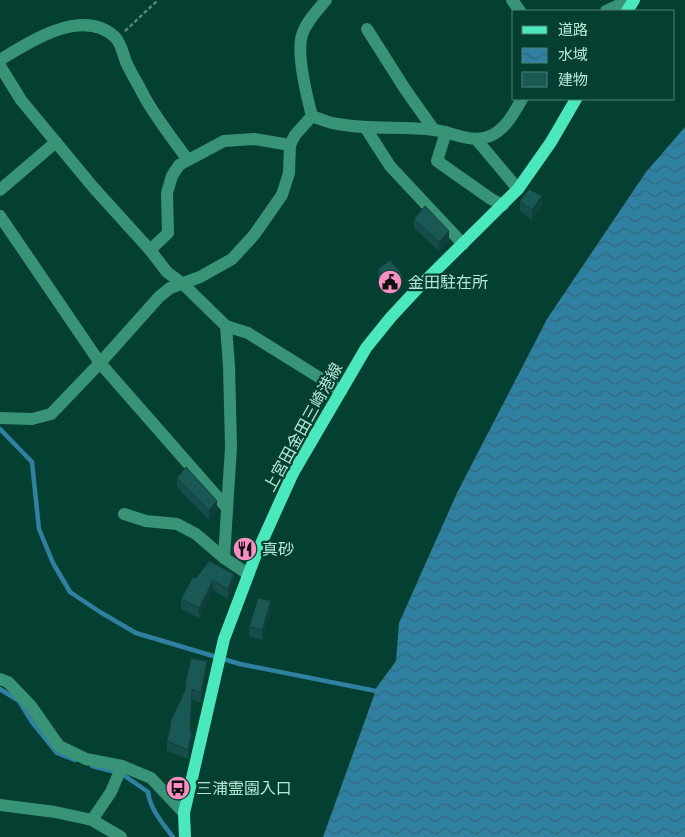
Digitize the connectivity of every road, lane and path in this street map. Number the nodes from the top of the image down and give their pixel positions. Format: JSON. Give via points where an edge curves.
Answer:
{"nodes":[{"id":1,"x":158,"y":0,"type":"edge"},
{"id":2,"x":326,"y":0,"type":"edge"},
{"id":3,"x":632,"y":0,"type":"edge"},
{"id":4,"x":608,"y":10,"type":"edge"},
{"id":5,"x":367,"y":29,"type":"dead end"},
{"id":6,"x":117,"y":39,"type":"junction"},
{"id":7,"x":0,"y":60,"type":"edge"},
{"id":8,"x":0,"y":66,"type":"edge"},
{"id":9,"x":521,"y":100,"type":"edge"},
{"id":10,"x":575,"y":100,"type":"edge"},
{"id":11,"x":312,"y":116,"type":"junction"},
{"id":12,"x":365,"y":127,"type":"junction"},
{"id":13,"x":440,"y":131,"type":"junction"},
{"id":14,"x":476,"y":139,"type":"junction"},
{"id":15,"x":56,"y":142,"type":"junction"},
{"id":16,"x":290,"y":145,"type":"junction"},
{"id":17,"x":187,"y":159,"type":"junction"},
{"id":18,"x":518,"y":189,"type":"junction"},
{"id":19,"x":0,"y":190,"type":"edge"},
{"id":20,"x":503,"y":205,"type":"junction"},
{"id":21,"x":0,"y":216,"type":"edge"},
{"id":22,"x":463,"y":244,"type":"junction"},
{"id":23,"x":150,"y":250,"type":"junction"},
{"id":24,"x":183,"y":284,"type":"junction"},
{"id":25,"x":226,"y":326,"type":"junction"},
{"id":26,"x":100,"y":363,"type":"junction"},
{"id":27,"x":341,"y":391,"type":"junction"},
{"id":28,"x":0,"y":418,"type":"edge"},
{"id":29,"x":226,"y":508,"type":"junction"},
{"id":30,"x":124,"y":514,"type":"dead end"},
{"id":31,"x":224,"y":558,"type":"junction"},
{"id":32,"x":248,"y":574,"type":"junction"},
{"id":33,"x":0,"y":679,"type":"edge"},
{"id":34,"x":122,"y":766,"type":"junction"},
{"id":35,"x":0,"y":806,"type":"edge"},
{"id":36,"x":184,"y":814,"type":"junction"},
{"id":37,"x":92,"y":820,"type":"junction"},
{"id":38,"x":119,"y":836,"type":"edge"},
{"id":39,"x":185,"y":837,"type":"edge"}],
"edges":[{"from":1,"to":6,"type":"path"},
{"from":2,"to":11,"type":"street","via":[[306,26],[300,42]]},
{"from":3,"to":4,"type":"street"},
{"from":5,"to":13,"type":"street","via":[[405,89]]},
{"from":6,"to":7,"type":"street","via":[[95,26],[72,26],[30,42]]},
{"from":6,"to":17,"type":"street","via":[[147,102]]},
{"from":8,"to":15,"type":"street","via":[[21,100]]},
{"from":9,"to":14,"type":"street","via":[[502,127],[490,136]]},
{"from":10,"to":18,"type":"main road","name":"上宮田金田三崎港線"},
{"from":11,"to":12,"type":"street","via":[[335,124]]},
{"from":11,"to":16,"type":"street"},
{"from":12,"to":13,"type":"street"},
{"from":12,"to":22,"type":"street","via":[[390,166]]},
{"from":13,"to":14,"type":"street"},
{"from":13,"to":20,"type":"street","via":[[437,161]]},
{"from":14,"to":18,"type":"street"},
{"from":15,"to":19,"type":"street"},
{"from":15,"to":23,"type":"street"},
{"from":16,"to":17,"type":"street","via":[[254,138],[224,141]]},
{"from":16,"to":24,"type":"street","via":[[289,173],[282,195],[254,235],[232,260]]},
{"from":17,"to":23,"type":"street","via":[[172,176],[167,193],[168,233]]},
{"from":18,"to":20,"type":"main road","name":"上宮田金田三崎港線"},
{"from":20,"to":22,"type":"main road","name":"上宮田金田三崎港線"},
{"from":21,"to":26,"type":"street"},
{"from":22,"to":27,"type":"main road","name":"上宮田金田三崎港線","via":[[391,317],[366,348]]},
{"from":23,"to":24,"type":"street","via":[[167,272]]},
{"from":24,"to":25,"type":"street"},
{"from":24,"to":26,"type":"street","via":[[170,288],[159,297]]},
{"from":25,"to":27,"type":"street","via":[[248,333]]},
{"from":25,"to":29,"type":"street","via":[[231,447]]},
{"from":26,"to":28,"type":"street","via":[[51,414],[32,419]]},
{"from":26,"to":29,"type":"street"},
{"from":27,"to":32,"type":"main road","name":"上宮田金田三崎港線","via":[[293,473]]},
{"from":29,"to":31,"type":"street"},
{"from":30,"to":31,"type":"street","via":[[146,521],[177,524],[196,534]]},
{"from":31,"to":32,"type":"street"},
{"from":32,"to":36,"type":"main road","name":"上宮田金田三崎港線","via":[[222,649]]},
{"from":33,"to":34,"type":"street","via":[[8,682],[31,706],[59,746],[86,759]]},
{"from":34,"to":36,"type":"street","via":[[151,778]]},
{"from":34,"to":37,"type":"street","via":[[111,792]]},
{"from":35,"to":37,"type":"street"},
{"from":36,"to":39,"type":"main road","name":"上宮田金田三崎港線"},
{"from":37,"to":38,"type":"street"}]}
